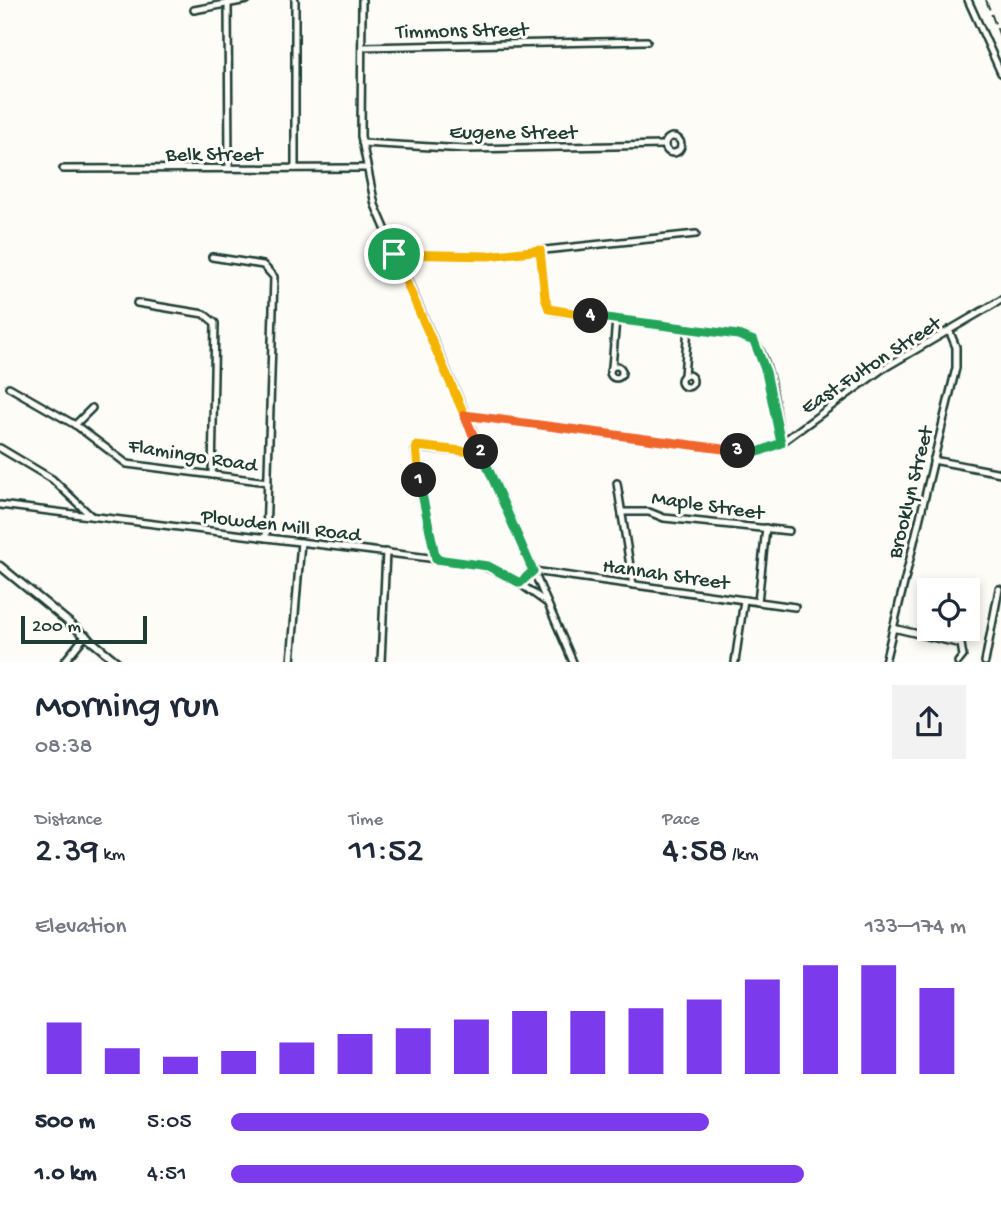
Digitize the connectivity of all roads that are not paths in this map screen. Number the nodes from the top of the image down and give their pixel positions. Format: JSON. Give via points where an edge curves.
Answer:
{"nodes":[{"id":1,"x":247,"y":0,"type":"edge"},
{"id":2,"x":295,"y":0,"type":"edge"},
{"id":3,"x":362,"y":0,"type":"edge"},
{"id":4,"x":968,"y":0,"type":"edge"},
{"id":5,"x":228,"y":3,"type":"junction"},
{"id":6,"x":194,"y":10,"type":"dead end"},
{"id":7,"x":647,"y":41,"type":"dead end"},
{"id":8,"x":362,"y":47,"type":"junction"},
{"id":9,"x":1001,"y":73,"type":"edge"},
{"id":10,"x":362,"y":143,"type":"junction"},
{"id":11,"x":664,"y":145,"type":"dead end"},
{"id":12,"x":229,"y":168,"type":"junction"},
{"id":13,"x":295,"y":168,"type":"junction"},
{"id":14,"x":365,"y":168,"type":"junction"},
{"id":15,"x":63,"y":169,"type":"dead end"},
{"id":16,"x":696,"y":234,"type":"dead end"},
{"id":17,"x":540,"y":250,"type":"junction"},
{"id":18,"x":394,"y":254,"type":"junction"},
{"id":19,"x":212,"y":257,"type":"dead end"},
{"id":20,"x":1001,"y":300,"type":"edge"},
{"id":21,"x":137,"y":303,"type":"dead end"},
{"id":22,"x":617,"y":319,"type":"junction"},
{"id":23,"x":688,"y":328,"type":"junction"},
{"id":24,"x":949,"y":330,"type":"junction"},
{"id":25,"x":612,"y":367,"type":"dead end"},
{"id":26,"x":684,"y":375,"type":"dead end"},
{"id":27,"x":9,"y":387,"type":"dead end"},
{"id":28,"x":92,"y":408,"type":"dead end"},
{"id":29,"x":464,"y":415,"type":"junction"},
{"id":30,"x":75,"y":425,"type":"junction"},
{"id":31,"x":781,"y":443,"type":"junction"},
{"id":32,"x":0,"y":448,"type":"edge"},
{"id":33,"x":481,"y":453,"type":"junction"},
{"id":34,"x":933,"y":460,"type":"junction"},
{"id":35,"x":1001,"y":473,"type":"edge"},
{"id":36,"x":212,"y":475,"type":"junction"},
{"id":37,"x":268,"y":482,"type":"junction"},
{"id":38,"x":617,"y":483,"type":"dead end"},
{"id":39,"x":0,"y":505,"type":"edge"},
{"id":40,"x":623,"y":512,"type":"junction"},
{"id":41,"x":91,"y":516,"type":"junction"},
{"id":42,"x":766,"y":528,"type":"junction"},
{"id":43,"x":789,"y":531,"type":"dead end"},
{"id":44,"x":266,"y":538,"type":"junction"},
{"id":45,"x":301,"y":542,"type":"junction"},
{"id":46,"x":386,"y":552,"type":"junction"},
{"id":47,"x":436,"y":559,"type":"junction"},
{"id":48,"x":0,"y":566,"type":"edge"},
{"id":49,"x":533,"y":571,"type":"junction"},
{"id":50,"x":520,"y":583,"type":"junction"},
{"id":51,"x":633,"y":585,"type":"junction"},
{"id":52,"x":999,"y":589,"type":"dead end"},
{"id":53,"x":744,"y":600,"type":"junction"},
{"id":54,"x":758,"y":602,"type":"junction"},
{"id":55,"x":547,"y":603,"type":"junction"},
{"id":56,"x":795,"y":607,"type":"dead end"},
{"id":57,"x":893,"y":628,"type":"junction"},
{"id":58,"x":86,"y":635,"type":"junction"},
{"id":59,"x":64,"y":662,"type":"edge"},
{"id":60,"x":117,"y":662,"type":"edge"},
{"id":61,"x":292,"y":662,"type":"edge"},
{"id":62,"x":381,"y":662,"type":"edge"},
{"id":63,"x":573,"y":662,"type":"edge"},
{"id":64,"x":735,"y":662,"type":"edge"},
{"id":65,"x":885,"y":662,"type":"edge"},
{"id":66,"x":958,"y":662,"type":"edge"},
{"id":67,"x":985,"y":662,"type":"edge"}],
"edges":[{"from":1,"to":5,"type":"street"},
{"from":2,"to":13,"type":"street"},
{"from":3,"to":8,"type":"street"},
{"from":4,"to":9,"type":"street"},
{"from":5,"to":6,"type":"street"},
{"from":5,"to":12,"type":"street"},
{"from":7,"to":8,"type":"street","name":"Timmons Street"},
{"from":8,"to":10,"type":"street"},
{"from":10,"to":11,"type":"street","name":"Eugene Street","via":[[466,149]]},
{"from":10,"to":14,"type":"street"},
{"from":12,"to":13,"type":"street","name":"Belk Street"},
{"from":12,"to":15,"type":"street","name":"Belk Street"},
{"from":13,"to":14,"type":"street","name":"Belk Street"},
{"from":14,"to":18,"type":"street"},
{"from":16,"to":17,"type":"street"},
{"from":17,"to":18,"type":"street","via":[[488,256]]},
{"from":17,"to":22,"type":"street","via":[[549,309]]},
{"from":18,"to":29,"type":"street"},
{"from":19,"to":37,"type":"street","name":"Flamingo Road","via":[[263,265],[273,276]]},
{"from":20,"to":24,"type":"street","name":"East Fulton Street"},
{"from":21,"to":36,"type":"street","via":[[204,314],[215,323]]},
{"from":22,"to":23,"type":"street"},
{"from":22,"to":25,"type":"street"},
{"from":23,"to":26,"type":"street"},
{"from":23,"to":31,"type":"street","via":[[754,341],[766,372]]},
{"from":24,"to":31,"type":"street","name":"East Fulton Street","via":[[873,375]]},
{"from":24,"to":34,"type":"street","name":"Brooklyn Street","via":[[956,347],[956,368]]},
{"from":27,"to":30,"type":"street","name":"Flamingo Road"},
{"from":28,"to":30,"type":"street"},
{"from":29,"to":31,"type":"street","name":"East Fulton Street","via":[[747,452]]},
{"from":29,"to":33,"type":"street"},
{"from":30,"to":36,"type":"street","name":"Flamingo Road","via":[[127,464]]},
{"from":32,"to":41,"type":"street","via":[[52,479]]},
{"from":33,"to":47,"type":"street","via":[[415,448]]},
{"from":33,"to":49,"type":"street"},
{"from":34,"to":35,"type":"street"},
{"from":34,"to":57,"type":"street","name":"Brooklyn Street"},
{"from":36,"to":37,"type":"street","name":"Flamingo Road"},
{"from":37,"to":44,"type":"street","name":"Flamingo Road"},
{"from":38,"to":40,"type":"street"},
{"from":39,"to":41,"type":"street","name":"Plowden Mill Road"},
{"from":40,"to":42,"type":"street","name":"Maple Street"},
{"from":40,"to":51,"type":"street"},
{"from":41,"to":44,"type":"street","name":"Plowden Mill Road"},
{"from":42,"to":43,"type":"street","name":"Maple Street"},
{"from":42,"to":54,"type":"street"},
{"from":44,"to":45,"type":"street","name":"Plowden Mill Road"},
{"from":45,"to":46,"type":"street","name":"Plowden Mill Road"},
{"from":45,"to":61,"type":"street"},
{"from":46,"to":47,"type":"street","name":"Plowden Mill Road"},
{"from":46,"to":62,"type":"street"},
{"from":47,"to":50,"type":"street","name":"Plowden Mill Road","via":[[488,566]]},
{"from":48,"to":58,"type":"main road"},
{"from":49,"to":50,"type":"street"},
{"from":49,"to":51,"type":"street","name":"Hannah Street"},
{"from":49,"to":55,"type":"street"},
{"from":50,"to":55,"type":"street","name":"Plowden Mill Road"},
{"from":51,"to":53,"type":"street","name":"Hannah Street"},
{"from":52,"to":67,"type":"street"},
{"from":53,"to":54,"type":"street","name":"Hannah Street"},
{"from":53,"to":64,"type":"street"},
{"from":54,"to":56,"type":"street","name":"Hannah Street"},
{"from":55,"to":63,"type":"street"},
{"from":57,"to":65,"type":"street","name":"Brooklyn Street"},
{"from":57,"to":66,"type":"street","via":[[961,644],[963,656]]},
{"from":58,"to":59,"type":"street"},
{"from":58,"to":60,"type":"main road"}]}
